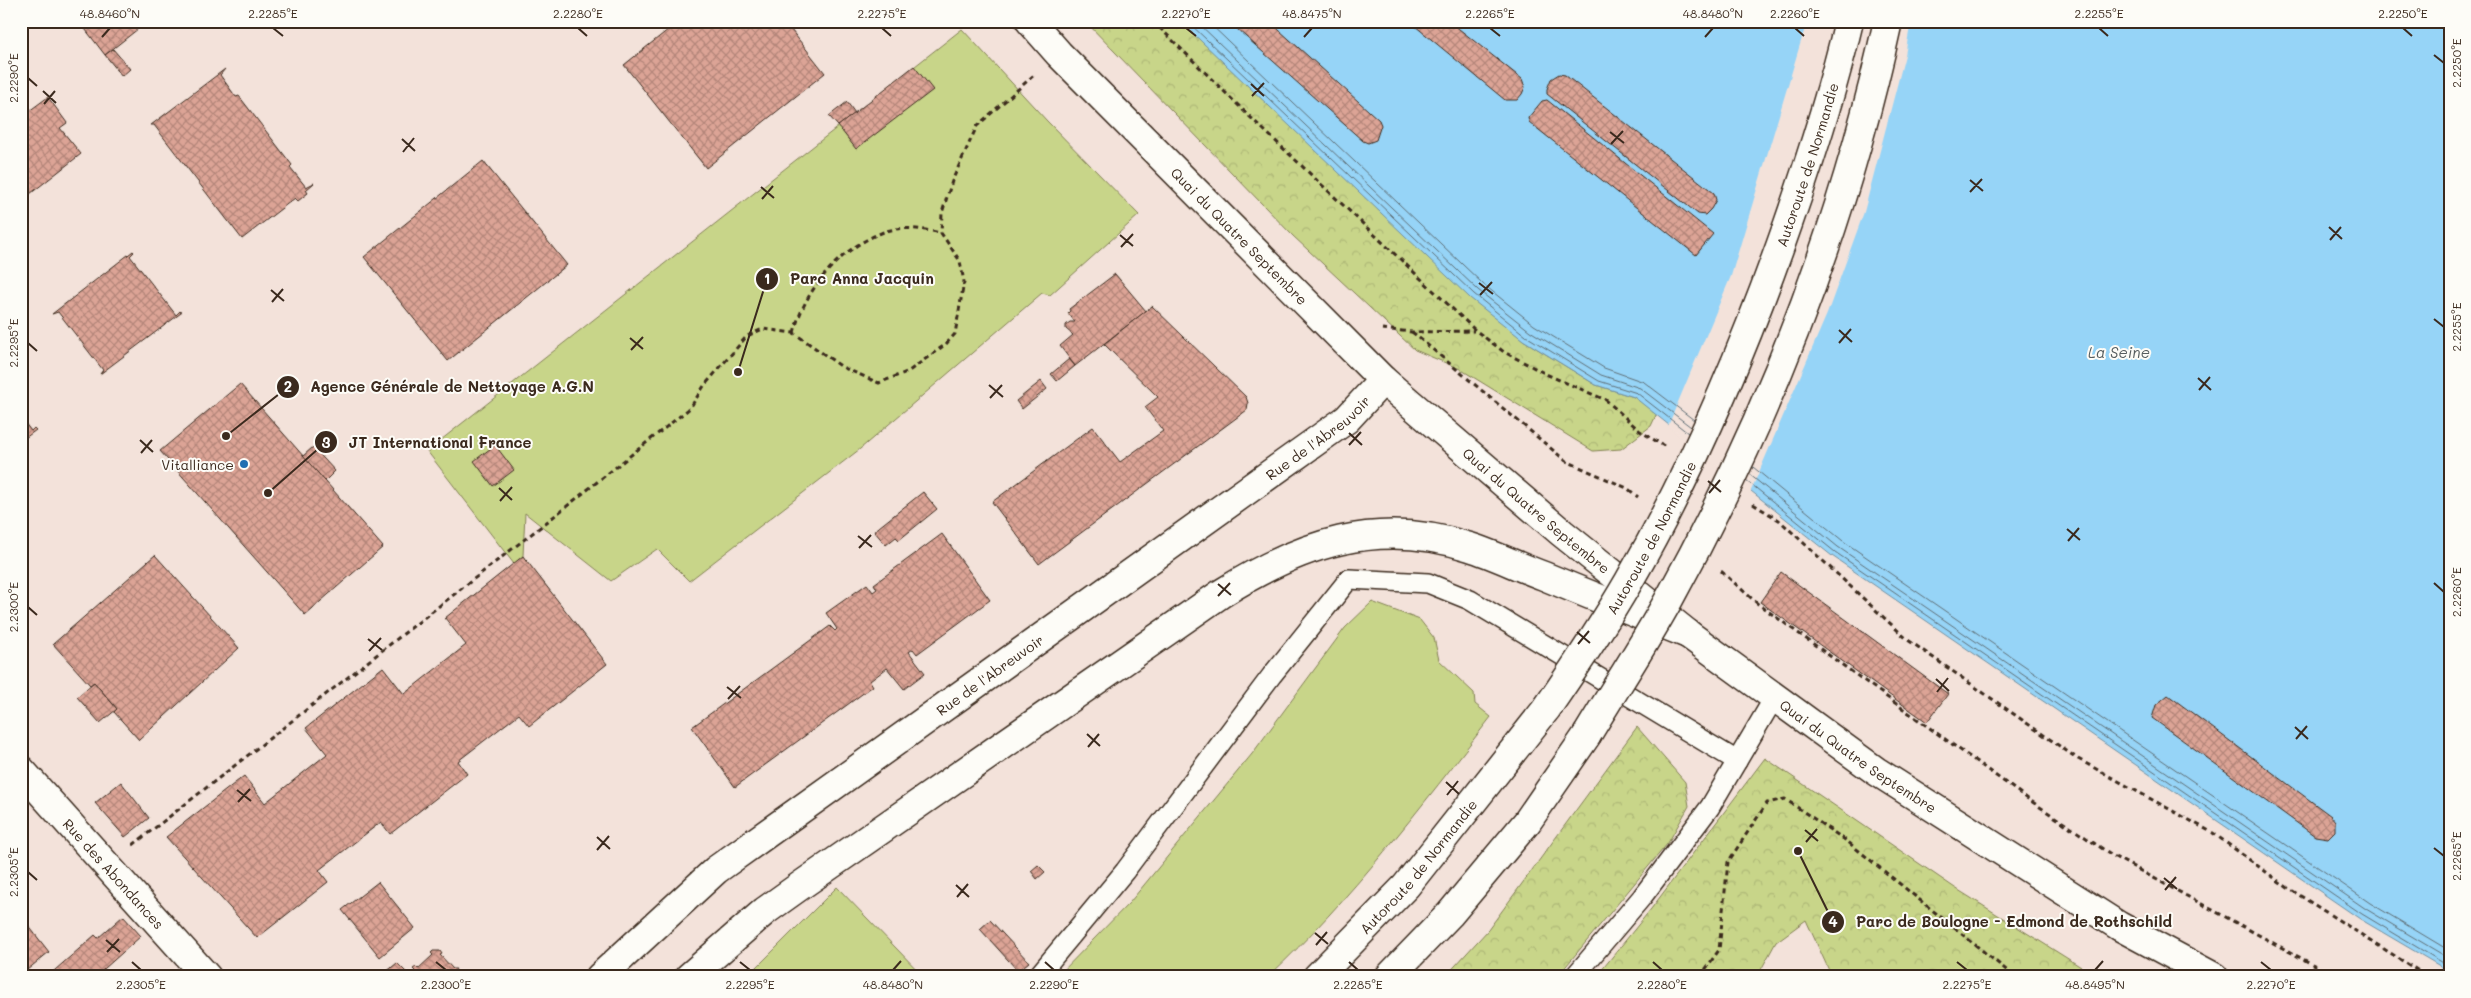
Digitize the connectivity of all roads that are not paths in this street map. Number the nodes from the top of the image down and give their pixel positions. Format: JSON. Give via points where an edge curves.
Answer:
{"nodes":[{"id":1,"x":1030,"y":21,"type":"edge"},
{"id":2,"x":1848,"y":21,"type":"edge"},
{"id":3,"x":1888,"y":21,"type":"edge"},
{"id":4,"x":1383,"y":380,"type":"junction"},
{"id":5,"x":1688,"y":634,"type":"junction"},
{"id":6,"x":1774,"y":698,"type":"junction"},
{"id":7,"x":1737,"y":761,"type":"junction"},
{"id":8,"x":21,"y":770,"type":"edge"},
{"id":9,"x":206,"y":977,"type":"edge"},
{"id":10,"x":600,"y":977,"type":"edge"},
{"id":11,"x":689,"y":977,"type":"edge"},
{"id":12,"x":1037,"y":977,"type":"edge"},
{"id":13,"x":1317,"y":977,"type":"edge"},
{"id":14,"x":1390,"y":977,"type":"edge"},
{"id":15,"x":1574,"y":977,"type":"edge"},
{"id":16,"x":2214,"y":977,"type":"edge"}],
"edges":[{"from":1,"to":4,"type":"main road","name":"Quai du Quatre Septembre","via":[[1058,54]]},
{"from":2,"to":13,"type":"main road","name":"Autoroute de Normandie","bridge":true,"via":[[1812,156],[1771,274],[1695,456],[1630,579],[1596,637],[1547,708],[1406,886]]},
{"from":3,"to":14,"type":"main road","bridge":true,"via":[[1849,167],[1805,306],[1733,474],[1668,601],[1587,735],[1527,822],[1450,914]]},
{"from":4,"to":5,"type":"main road","name":"Quai du Quatre Septembre","via":[[1562,533]]},
{"from":4,"to":10,"type":"main road","name":"Rue de l'Abreuvoir","via":[[1346,419],[716,870]]},
{"from":5,"to":6,"type":"main road","name":"Quai du Quatre Septembre"},
{"from":5,"to":11,"type":"main road","via":[[1478,550],[1450,542],[1374,535],[1309,548],[1274,562],[1222,593],[800,886],[745,927]]},
{"from":6,"to":7,"type":"lane"},
{"from":6,"to":16,"type":"main road","name":"Quai du Quatre Septembre","via":[[1876,771],[2119,926]]},
{"from":7,"to":12,"type":"lane","via":[[1470,600],[1428,583],[1349,579],[1272,675],[1125,871]]},
{"from":7,"to":15,"type":"lane","via":[[1710,807],[1642,897]]},
{"from":8,"to":9,"type":"main road","name":"Rue des Abondances"}]}
